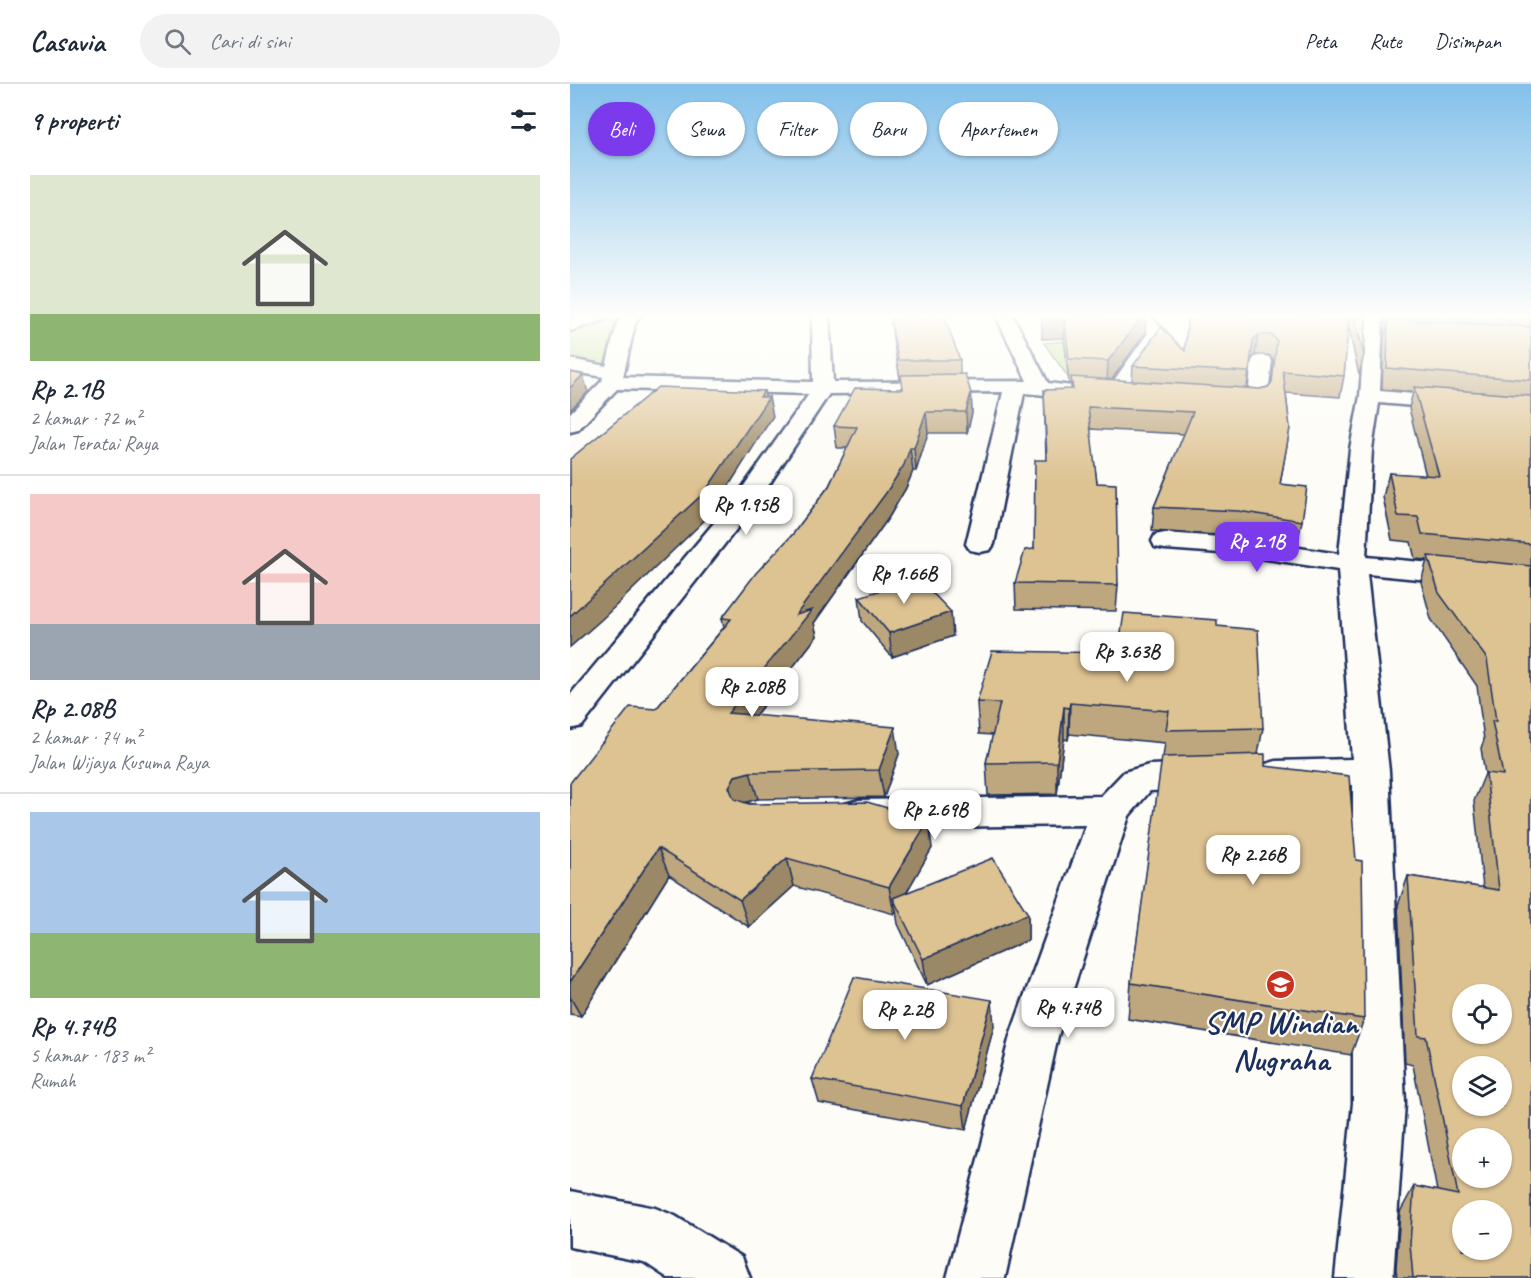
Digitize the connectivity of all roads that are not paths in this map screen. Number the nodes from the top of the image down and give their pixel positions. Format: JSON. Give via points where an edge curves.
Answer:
{"nodes":[{"id":1,"x":592,"y":372,"type":"edge"},
{"id":2,"x":615,"y":372,"type":"edge"},
{"id":3,"x":823,"y":372,"type":"edge"},
{"id":4,"x":1032,"y":372,"type":"edge"},
{"id":5,"x":1129,"y":372,"type":"edge"},
{"id":6,"x":1261,"y":372,"type":"edge"},
{"id":7,"x":1373,"y":372,"type":"edge"},
{"id":8,"x":613,"y":378,"type":"junction"},
{"id":9,"x":1016,"y":386,"type":"junction"},
{"id":10,"x":823,"y":388,"type":"junction"},
{"id":11,"x":1041,"y":390,"type":"junction"},
{"id":12,"x":1114,"y":394,"type":"junction"},
{"id":13,"x":1138,"y":395,"type":"edge"},
{"id":14,"x":1370,"y":396,"type":"junction"},
{"id":15,"x":1209,"y":399,"type":"edge"},
{"id":16,"x":1531,"y":410,"type":"edge"},
{"id":17,"x":570,"y":425,"type":"edge"},
{"id":18,"x":1165,"y":541,"type":"dead end"},
{"id":19,"x":980,"y":544,"type":"dead end"},
{"id":20,"x":1352,"y":564,"type":"junction"},
{"id":21,"x":1531,"y":581,"type":"edge"},
{"id":22,"x":570,"y":718,"type":"edge"},
{"id":23,"x":1371,"y":771,"type":"junction"},
{"id":24,"x":1111,"y":810,"type":"junction"},
{"id":25,"x":828,"y":814,"type":"edge"},
{"id":26,"x":570,"y":1219,"type":"edge"},
{"id":27,"x":722,"y":1278,"type":"edge"},
{"id":28,"x":976,"y":1278,"type":"edge"},
{"id":29,"x":1364,"y":1278,"type":"edge"}],
"edges":[{"from":1,"to":8,"type":"street"},
{"from":2,"to":8,"type":"street"},
{"from":3,"to":10,"type":"street"},
{"from":4,"to":11,"type":"street"},
{"from":5,"to":12,"type":"street"},
{"from":6,"to":15,"type":"street","via":[[1257,402]]},
{"from":7,"to":14,"type":"street"},
{"from":8,"to":10,"type":"street"},
{"from":8,"to":17,"type":"street"},
{"from":9,"to":10,"type":"street"},
{"from":9,"to":11,"type":"street"},
{"from":9,"to":19,"type":"street"},
{"from":10,"to":22,"type":"street","via":[[747,499]]},
{"from":11,"to":12,"type":"street"},
{"from":12,"to":13,"type":"street"},
{"from":14,"to":16,"type":"street"},
{"from":14,"to":20,"type":"street","via":[[1361,449]]},
{"from":18,"to":20,"type":"street","via":[[1234,546]]},
{"from":20,"to":21,"type":"street"},
{"from":20,"to":23,"type":"street"},
{"from":23,"to":24,"type":"street","via":[[1149,778],[1137,781]]},
{"from":23,"to":29,"type":"street","via":[[1379,1103]]},
{"from":24,"to":25,"type":"street"},
{"from":24,"to":28,"type":"street","via":[[1034,1036]]},
{"from":26,"to":27,"type":"street","via":[[655,1236]]}]}
